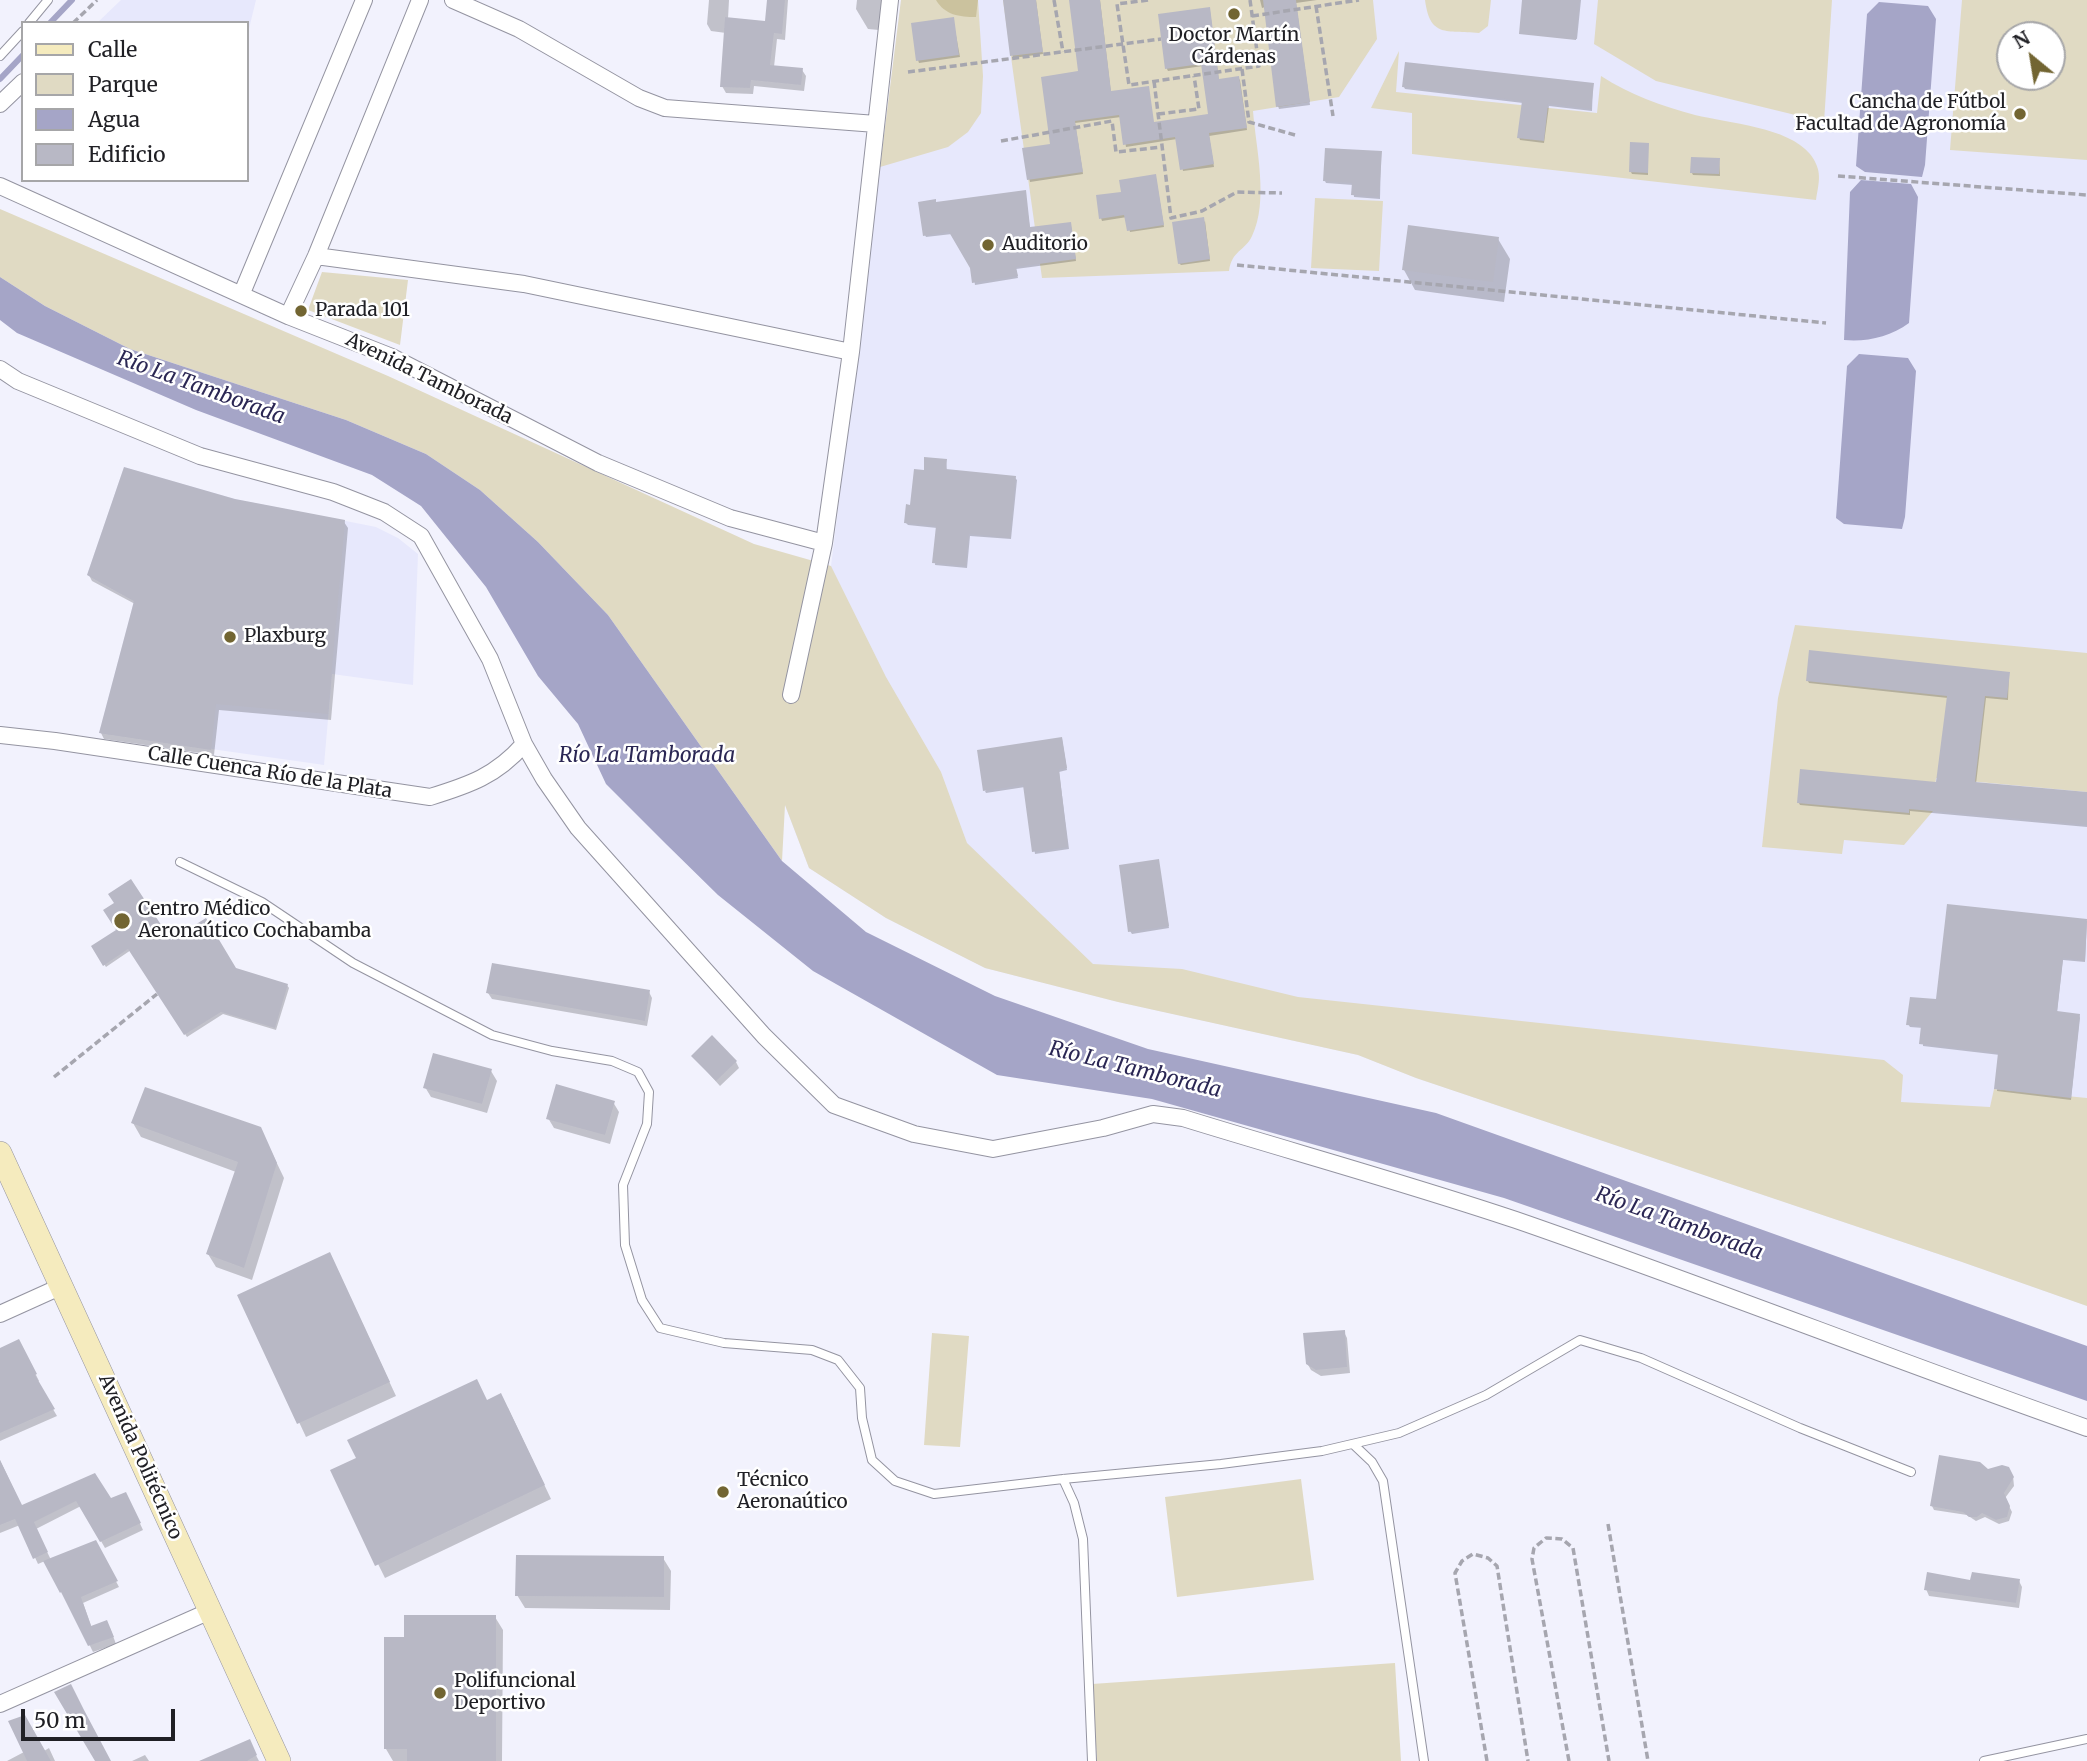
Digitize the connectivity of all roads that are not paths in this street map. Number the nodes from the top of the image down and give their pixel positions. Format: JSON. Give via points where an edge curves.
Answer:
{"nodes":[{"id":1,"x":48,"y":0,"type":"edge"},
{"id":2,"x":364,"y":0,"type":"edge"},
{"id":3,"x":420,"y":0,"type":"edge"},
{"id":4,"x":453,"y":0,"type":"edge"},
{"id":5,"x":890,"y":0,"type":"edge"},
{"id":6,"x":31,"y":21,"type":"edge"},
{"id":7,"x":21,"y":33,"type":"edge"},
{"id":8,"x":0,"y":56,"type":"edge"},
{"id":9,"x":21,"y":84,"type":"edge"},
{"id":10,"x":0,"y":104,"type":"edge"},
{"id":11,"x":876,"y":124,"type":"junction"},
{"id":12,"x":0,"y":186,"type":"edge"},
{"id":13,"x":316,"y":256,"type":"junction"},
{"id":14,"x":242,"y":293,"type":"junction"},
{"id":15,"x":288,"y":316,"type":"junction"},
{"id":16,"x":851,"y":352,"type":"junction"},
{"id":17,"x":0,"y":369,"type":"edge"},
{"id":18,"x":824,"y":543,"type":"junction"},
{"id":19,"x":791,"y":695,"type":"dead end"},
{"id":20,"x":0,"y":735,"type":"edge"},
{"id":21,"x":524,"y":744,"type":"junction"},
{"id":22,"x":180,"y":862,"type":"dead end"},
{"id":23,"x":0,"y":1153,"type":"edge"},
{"id":24,"x":62,"y":1286,"type":"junction"},
{"id":25,"x":0,"y":1314,"type":"edge"},
{"id":26,"x":2087,"y":1428,"type":"edge"},
{"id":27,"x":1353,"y":1444,"type":"junction"},
{"id":28,"x":1911,"y":1472,"type":"dead end"},
{"id":29,"x":1063,"y":1479,"type":"junction"},
{"id":30,"x":210,"y":1611,"type":"junction"},
{"id":31,"x":0,"y":1704,"type":"edge"},
{"id":32,"x":2087,"y":1739,"type":"edge"},
{"id":33,"x":279,"y":1761,"type":"edge"},
{"id":34,"x":1093,"y":1761,"type":"edge"},
{"id":35,"x":1424,"y":1761,"type":"edge"},
{"id":36,"x":1984,"y":1761,"type":"edge"}],
"edges":[{"from":1,"to":6,"type":"lane"},
{"from":2,"to":14,"type":"street"},
{"from":3,"to":13,"type":"street"},
{"from":4,"to":11,"type":"street","via":[[519,29],[629,93],[665,108]]},
{"from":5,"to":11,"type":"street"},
{"from":7,"to":8,"type":"lane"},
{"from":9,"to":10,"type":"street"},
{"from":11,"to":16,"type":"street"},
{"from":12,"to":14,"type":"street","name":"Avenida Tamborada"},
{"from":13,"to":15,"type":"street"},
{"from":13,"to":16,"type":"street","via":[[524,284]]},
{"from":14,"to":15,"type":"street","name":"Avenida Tamborada"},
{"from":15,"to":18,"type":"street","name":"Avenida Tamborada","via":[[392,357],[610,468],[730,518]]},
{"from":16,"to":18,"type":"street"},
{"from":17,"to":21,"type":"street","via":[[18,381],[200,456],[333,492],[384,512],[421,536],[490,659]]},
{"from":18,"to":19,"type":"street"},
{"from":20,"to":21,"type":"street","name":"Calle Cuenca Río de la Plata","via":[[430,797],[470,785],[502,766]]},
{"from":21,"to":26,"type":"street","via":[[578,828],[764,1036],[834,1105],[914,1135],[993,1149],[1153,1114],[1183,1118],[1514,1220]]},
{"from":22,"to":29,"type":"lane","via":[[262,902],[353,963],[492,1035],[612,1061],[638,1072],[649,1092],[648,1124],[623,1185],[625,1245],[642,1300],[660,1328],[724,1343],[812,1350],[838,1360],[860,1388],[872,1460],[895,1481],[934,1494]]},
{"from":23,"to":24,"type":"main road","name":"Avenida Politécnico"},
{"from":24,"to":25,"type":"street"},
{"from":24,"to":30,"type":"main road","name":"Avenida Politécnico"},
{"from":27,"to":28,"type":"lane","via":[[1399,1433],[1486,1395],[1580,1340],[1641,1358],[1800,1429]]},
{"from":27,"to":29,"type":"lane","via":[[1221,1464]]},
{"from":27,"to":35,"type":"lane","via":[[1373,1462],[1383,1481]]},
{"from":29,"to":34,"type":"lane","via":[[1083,1539]]},
{"from":30,"to":31,"type":"street"},
{"from":30,"to":33,"type":"main road","name":"Avenida Politécnico"},
{"from":32,"to":36,"type":"lane"}]}
